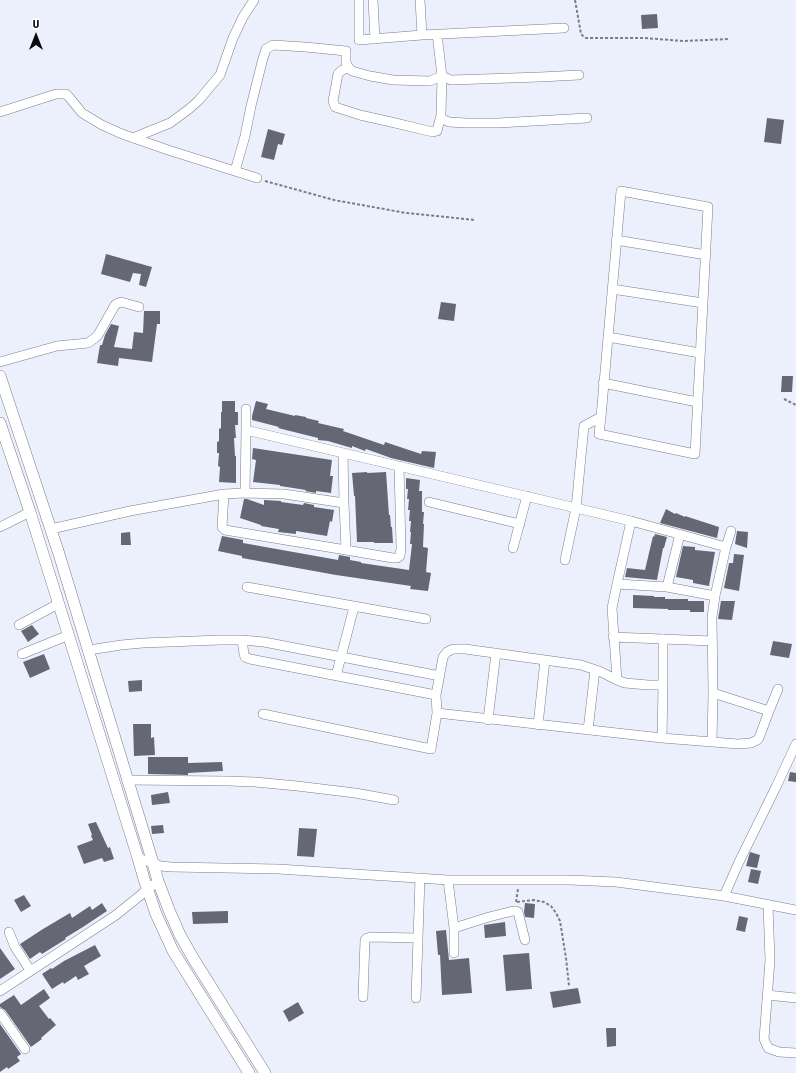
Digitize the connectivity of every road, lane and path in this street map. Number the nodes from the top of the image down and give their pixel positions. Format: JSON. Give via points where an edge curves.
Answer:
{"nodes":[{"id":1,"x":254,"y":0,"type":"edge"},
{"id":2,"x":359,"y":0,"type":"edge"},
{"id":3,"x":373,"y":0,"type":"edge"},
{"id":4,"x":420,"y":0,"type":"edge"},
{"id":5,"x":575,"y":0,"type":"edge"},
{"id":6,"x":564,"y":28,"type":"dead end"},
{"id":7,"x":437,"y":34,"type":"junction"},
{"id":8,"x":422,"y":35,"type":"junction"},
{"id":9,"x":375,"y":39,"type":"junction"},
{"id":10,"x":729,"y":39,"type":"dead end"},
{"id":11,"x":359,"y":40,"type":"junction"},
{"id":12,"x":346,"y":51,"type":"junction"},
{"id":13,"x":349,"y":68,"type":"junction"},
{"id":14,"x":579,"y":75,"type":"dead end"},
{"id":15,"x":442,"y":76,"type":"junction"},
{"id":16,"x":0,"y":112,"type":"edge"},
{"id":17,"x":440,"y":118,"type":"junction"},
{"id":18,"x":587,"y":118,"type":"dead end"},
{"id":19,"x":133,"y":138,"type":"junction"},
{"id":20,"x":235,"y":171,"type":"junction"},
{"id":21,"x":256,"y":178,"type":"joint"},
{"id":22,"x":475,"y":220,"type":"dead end"},
{"id":23,"x":616,"y":240,"type":"junction"},
{"id":24,"x":706,"y":255,"type":"junction"},
{"id":25,"x":612,"y":289,"type":"junction"},
{"id":26,"x":703,"y":303,"type":"junction"},
{"id":27,"x":139,"y":306,"type":"dead end"},
{"id":28,"x":608,"y":337,"type":"junction"},
{"id":29,"x":700,"y":353,"type":"junction"},
{"id":30,"x":0,"y":362,"type":"edge"},
{"id":31,"x":0,"y":376,"type":"edge"},
{"id":32,"x":604,"y":383,"type":"junction"},
{"id":33,"x":784,"y":399,"type":"dead end"},
{"id":34,"x":697,"y":402,"type":"junction"},
{"id":35,"x":796,"y":405,"type":"edge"},
{"id":36,"x":246,"y":409,"type":"dead end"},
{"id":37,"x":600,"y":417,"type":"junction"},
{"id":38,"x":0,"y":423,"type":"edge"},
{"id":39,"x":246,"y":430,"type":"junction"},
{"id":40,"x":343,"y":453,"type":"junction"},
{"id":41,"x":399,"y":466,"type":"junction"},
{"id":42,"x":244,"y":493,"type":"junction"},
{"id":43,"x":224,"y":494,"type":"junction"},
{"id":44,"x":527,"y":496,"type":"junction"},
{"id":45,"x":429,"y":502,"type":"dead end"},
{"id":46,"x":344,"y":503,"type":"junction"},
{"id":47,"x":576,"y":508,"type":"junction"},
{"id":48,"x":30,"y":512,"type":"junction"},
{"id":49,"x":631,"y":520,"type":"junction"},
{"id":50,"x":520,"y":524,"type":"junction"},
{"id":51,"x":0,"y":526,"type":"edge"},
{"id":52,"x":51,"y":529,"type":"junction"},
{"id":53,"x":731,"y":531,"type":"dead end"},
{"id":54,"x":680,"y":534,"type":"junction"},
{"id":55,"x":726,"y":547,"type":"junction"},
{"id":56,"x":514,"y":548,"type":"dead end"},
{"id":57,"x":346,"y":550,"type":"junction"},
{"id":58,"x":565,"y":560,"type":"dead end"},
{"id":59,"x":617,"y":584,"type":"junction"},
{"id":60,"x":247,"y":587,"type":"dead end"},
{"id":61,"x":667,"y":587,"type":"junction"},
{"id":62,"x":715,"y":596,"type":"junction"},
{"id":63,"x":58,"y":604,"type":"junction"},
{"id":64,"x":354,"y":607,"type":"junction"},
{"id":65,"x":426,"y":619,"type":"dead end"},
{"id":66,"x":19,"y":625,"type":"dead end"},
{"id":67,"x":69,"y":636,"type":"junction"},
{"id":68,"x":613,"y":637,"type":"junction"},
{"id":69,"x":663,"y":639,"type":"junction"},
{"id":70,"x":242,"y":640,"type":"junction"},
{"id":71,"x":712,"y":641,"type":"junction"},
{"id":72,"x":89,"y":650,"type":"junction"},
{"id":73,"x":496,"y":653,"type":"junction"},
{"id":74,"x":22,"y":654,"type":"dead end"},
{"id":75,"x":341,"y":657,"type":"junction"},
{"id":76,"x":545,"y":660,"type":"junction"},
{"id":77,"x":595,"y":670,"type":"junction"},
{"id":78,"x":336,"y":676,"type":"junction"},
{"id":79,"x":440,"y":676,"type":"junction"},
{"id":80,"x":616,"y":680,"type":"junction"},
{"id":81,"x":663,"y":685,"type":"junction"},
{"id":82,"x":778,"y":690,"type":"dead end"},
{"id":83,"x":713,"y":693,"type":"junction"},
{"id":84,"x":436,"y":695,"type":"junction"},
{"id":85,"x":769,"y":711,"type":"junction"},
{"id":86,"x":437,"y":713,"type":"junction"},
{"id":87,"x":263,"y":714,"type":"dead end"},
{"id":88,"x":488,"y":720,"type":"junction"},
{"id":89,"x":538,"y":725,"type":"junction"},
{"id":90,"x":588,"y":730,"type":"junction"},
{"id":91,"x":662,"y":738,"type":"junction"},
{"id":92,"x":712,"y":742,"type":"junction"},
{"id":93,"x":796,"y":744,"type":"edge"},
{"id":94,"x":127,"y":780,"type":"junction"},
{"id":95,"x":394,"y":800,"type":"dead end"},
{"id":96,"x":138,"y":858,"type":"junction"},
{"id":97,"x":154,"y":863,"type":"junction"},
{"id":98,"x":420,"y":878,"type":"junction"},
{"id":99,"x":448,"y":880,"type":"junction"},
{"id":100,"x":519,"y":880,"type":"junction"},
{"id":101,"x":158,"y":881,"type":"junction"},
{"id":102,"x":148,"y":890,"type":"junction"},
{"id":103,"x":724,"y":896,"type":"junction"},
{"id":104,"x":768,"y":905,"type":"junction"},
{"id":105,"x":516,"y":906,"type":"junction"},
{"id":106,"x":796,"y":910,"type":"edge"},
{"id":107,"x":454,"y":928,"type":"junction"},
{"id":108,"x":8,"y":932,"type":"dead end"},
{"id":109,"x":417,"y":938,"type":"junction"},
{"id":110,"x":525,"y":940,"type":"dead end"},
{"id":111,"x":454,"y":953,"type":"dead end"},
{"id":112,"x":30,"y":970,"type":"junction"},
{"id":113,"x":569,"y":986,"type":"dead end"},
{"id":114,"x":0,"y":991,"type":"edge"},
{"id":115,"x":767,"y":995,"type":"junction"},
{"id":116,"x":363,"y":997,"type":"dead end"},
{"id":117,"x":416,"y":998,"type":"dead end"},
{"id":118,"x":796,"y":998,"type":"edge"},
{"id":119,"x":0,"y":1013,"type":"edge"},
{"id":120,"x":25,"y":1049,"type":"dead end"},
{"id":121,"x":796,"y":1053,"type":"edge"},
{"id":122,"x":249,"y":1073,"type":"edge"},
{"id":123,"x":265,"y":1073,"type":"edge"}],
"edges":[{"from":1,"to":19,"type":"street","via":[[243,17],[220,74],[199,100],[170,123]]},
{"from":2,"to":11,"type":"street"},
{"from":3,"to":9,"type":"street"},
{"from":4,"to":8,"type":"street"},
{"from":5,"to":10,"type":"path","via":[[581,34],[586,38],[683,41]]},
{"from":6,"to":7,"type":"street"},
{"from":7,"to":8,"type":"street"},
{"from":7,"to":15,"type":"street"},
{"from":8,"to":9,"type":"street"},
{"from":9,"to":11,"type":"street"},
{"from":11,"to":12,"type":"street"},
{"from":12,"to":13,"type":"street","via":[[346,63]]},
{"from":12,"to":20,"type":"street","via":[[284,45],[273,45],[266,49]]},
{"from":13,"to":15,"type":"street","via":[[370,76],[409,81],[430,81]]},
{"from":13,"to":17,"type":"street","via":[[338,74],[333,101],[335,107],[433,132],[437,131]]},
{"from":14,"to":15,"type":"street","via":[[451,80]]},
{"from":15,"to":17,"type":"street"},
{"from":16,"to":19,"type":"street","via":[[56,94],[66,94],[87,118]]},
{"from":17,"to":18,"type":"street","via":[[467,124]]},
{"from":19,"to":20,"type":"street"},
{"from":20,"to":21,"type":"street"},
{"from":21,"to":22,"type":"path","via":[[334,200],[406,213]]},
{"from":23,"to":24,"type":"street"},
{"from":23,"to":24,"type":"street","via":[[621,191],[708,207]]},
{"from":23,"to":25,"type":"street"},
{"from":24,"to":26,"type":"street"},
{"from":25,"to":26,"type":"street"},
{"from":25,"to":28,"type":"street"},
{"from":26,"to":29,"type":"street"},
{"from":27,"to":30,"type":"street","via":[[121,302],[115,305],[98,335],[88,343],[57,346]]},
{"from":28,"to":29,"type":"street"},
{"from":28,"to":32,"type":"street"},
{"from":29,"to":34,"type":"street"},
{"from":31,"to":52,"type":"street"},
{"from":32,"to":34,"type":"street"},
{"from":32,"to":37,"type":"street"},
{"from":33,"to":35,"type":"path"},
{"from":34,"to":37,"type":"street","via":[[694,454],[599,434]]},
{"from":36,"to":39,"type":"street"},
{"from":37,"to":47,"type":"street","via":[[584,426]]},
{"from":38,"to":48,"type":"street"},
{"from":39,"to":40,"type":"street"},
{"from":39,"to":42,"type":"street"},
{"from":40,"to":41,"type":"street"},
{"from":40,"to":46,"type":"street"},
{"from":41,"to":44,"type":"street"},
{"from":41,"to":57,"type":"street","via":[[402,548],[400,556],[393,558]]},
{"from":42,"to":43,"type":"street"},
{"from":42,"to":46,"type":"street","via":[[284,494]]},
{"from":43,"to":52,"type":"street"},
{"from":43,"to":57,"type":"street","via":[[222,527],[225,530]]},
{"from":44,"to":47,"type":"street"},
{"from":44,"to":50,"type":"street"},
{"from":45,"to":50,"type":"street"},
{"from":46,"to":57,"type":"street"},
{"from":47,"to":49,"type":"street"},
{"from":47,"to":58,"type":"street"},
{"from":48,"to":51,"type":"street"},
{"from":48,"to":63,"type":"street"},
{"from":49,"to":54,"type":"street"},
{"from":49,"to":59,"type":"street"},
{"from":50,"to":56,"type":"street"},
{"from":52,"to":72,"type":"street"},
{"from":53,"to":55,"type":"street"},
{"from":54,"to":55,"type":"street"},
{"from":54,"to":61,"type":"street"},
{"from":55,"to":62,"type":"street"},
{"from":59,"to":61,"type":"street"},
{"from":59,"to":68,"type":"street","via":[[612,608]]},
{"from":60,"to":64,"type":"street"},
{"from":61,"to":62,"type":"street"},
{"from":62,"to":71,"type":"street"},
{"from":63,"to":66,"type":"street"},
{"from":63,"to":67,"type":"street"},
{"from":64,"to":65,"type":"street"},
{"from":64,"to":75,"type":"street"},
{"from":67,"to":74,"type":"street"},
{"from":67,"to":96,"type":"street"},
{"from":68,"to":69,"type":"street"},
{"from":68,"to":80,"type":"street"},
{"from":69,"to":71,"type":"street"},
{"from":69,"to":81,"type":"street"},
{"from":70,"to":72,"type":"street","via":[[143,643]]},
{"from":70,"to":75,"type":"street"},
{"from":70,"to":78,"type":"street","via":[[245,657],[250,659]]},
{"from":71,"to":83,"type":"street"},
{"from":72,"to":94,"type":"street"},
{"from":73,"to":76,"type":"street"},
{"from":73,"to":79,"type":"street","via":[[453,649],[446,652],[443,657]]},
{"from":73,"to":88,"type":"street"},
{"from":75,"to":78,"type":"street"},
{"from":75,"to":79,"type":"street"},
{"from":76,"to":77,"type":"street","via":[[581,665]]},
{"from":76,"to":89,"type":"street"},
{"from":77,"to":80,"type":"street"},
{"from":77,"to":90,"type":"street"},
{"from":78,"to":84,"type":"street"},
{"from":79,"to":84,"type":"street"},
{"from":80,"to":81,"type":"street","via":[[633,684]]},
{"from":81,"to":91,"type":"street"},
{"from":82,"to":85,"type":"street"},
{"from":83,"to":85,"type":"street"},
{"from":83,"to":92,"type":"street"},
{"from":84,"to":86,"type":"street"},
{"from":85,"to":92,"type":"street","via":[[757,740],[738,744]]},
{"from":86,"to":87,"type":"street","via":[[431,749]]},
{"from":86,"to":88,"type":"street"},
{"from":88,"to":89,"type":"street"},
{"from":89,"to":90,"type":"street"},
{"from":90,"to":91,"type":"street"},
{"from":91,"to":92,"type":"street"},
{"from":93,"to":103,"type":"street"},
{"from":94,"to":95,"type":"street","via":[[255,782]]},
{"from":94,"to":97,"type":"street"},
{"from":96,"to":97,"type":"street"},
{"from":96,"to":102,"type":"street"},
{"from":97,"to":98,"type":"street","via":[[171,867],[278,869]]},
{"from":97,"to":101,"type":"street"},
{"from":98,"to":99,"type":"street"},
{"from":98,"to":109,"type":"street"},
{"from":99,"to":100,"type":"street"},
{"from":99,"to":107,"type":"street"},
{"from":100,"to":103,"type":"street","via":[[616,882]]},
{"from":100,"to":105,"type":"path"},
{"from":101,"to":102,"type":"street"},
{"from":101,"to":123,"type":"street","via":[[180,935]]},
{"from":102,"to":112,"type":"street","via":[[116,915]]},
{"from":102,"to":122,"type":"street","via":[[173,951]]},
{"from":103,"to":104,"type":"street"},
{"from":104,"to":106,"type":"street"},
{"from":104,"to":115,"type":"street","via":[[770,960]]},
{"from":105,"to":107,"type":"street","via":[[513,910]]},
{"from":105,"to":110,"type":"street"},
{"from":105,"to":113,"type":"path","via":[[533,900],[544,902],[556,913],[560,921]]},
{"from":107,"to":111,"type":"street"},
{"from":108,"to":112,"type":"street"},
{"from":109,"to":116,"type":"street","via":[[371,937],[365,940]]},
{"from":109,"to":117,"type":"street"},
{"from":112,"to":114,"type":"street"},
{"from":115,"to":118,"type":"street"},
{"from":115,"to":121,"type":"street","via":[[764,1039],[768,1048],[779,1052]]},
{"from":119,"to":120,"type":"street"}]}
